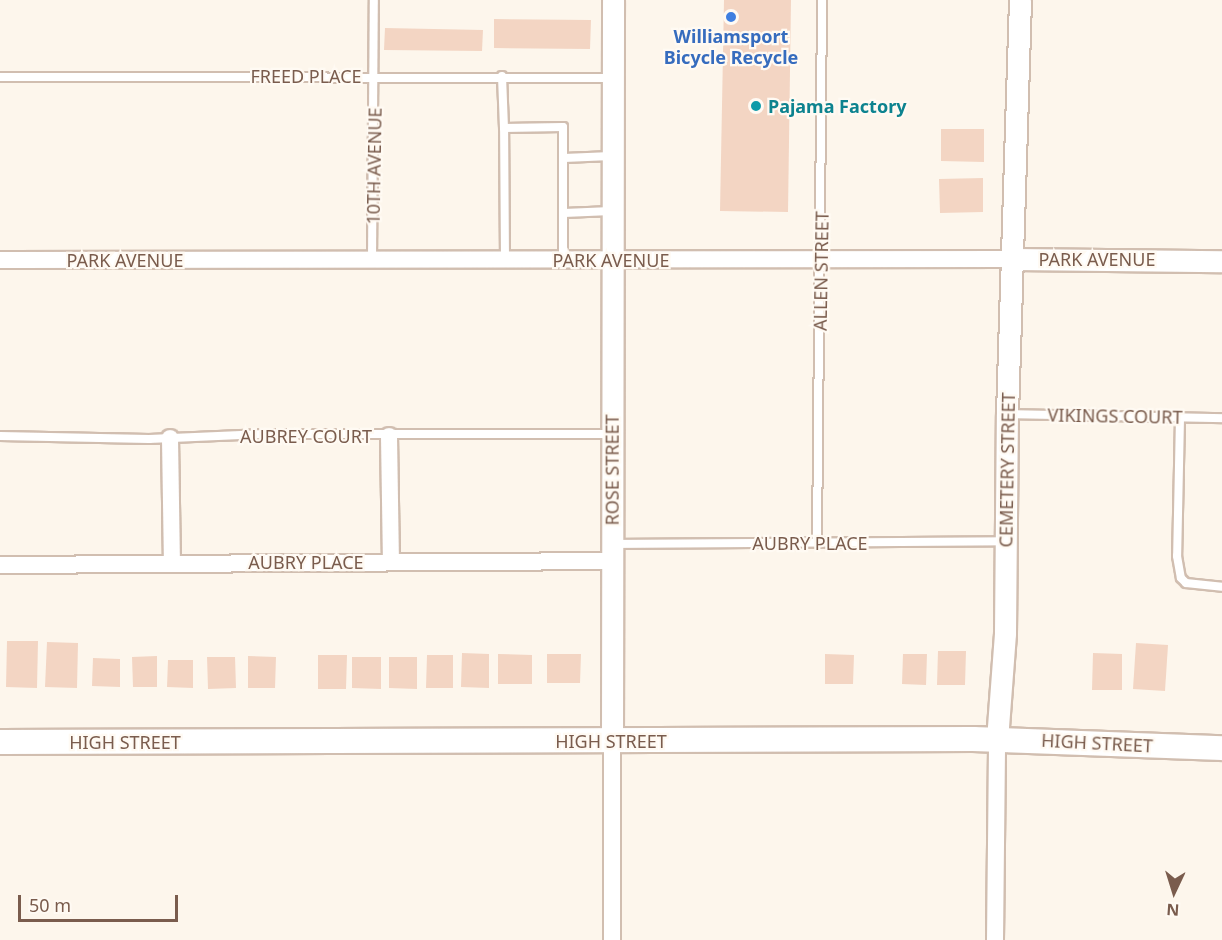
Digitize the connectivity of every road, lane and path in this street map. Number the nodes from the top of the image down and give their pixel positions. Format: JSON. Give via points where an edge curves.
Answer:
{"nodes":[{"id":1,"x":374,"y":0,"type":"edge"},
{"id":2,"x":613,"y":0,"type":"edge"},
{"id":3,"x":822,"y":0,"type":"edge"},
{"id":4,"x":1020,"y":0,"type":"edge"},
{"id":5,"x":375,"y":76,"type":"junction"},
{"id":6,"x":502,"y":76,"type":"junction"},
{"id":7,"x":0,"y":77,"type":"edge"},
{"id":8,"x":613,"y":78,"type":"junction"},
{"id":9,"x":504,"y":128,"type":"junction"},
{"id":10,"x":613,"y":156,"type":"junction"},
{"id":11,"x":564,"y":158,"type":"junction"},
{"id":12,"x":613,"y":211,"type":"junction"},
{"id":13,"x":564,"y":213,"type":"junction"},
{"id":14,"x":822,"y":259,"type":"junction"},
{"id":15,"x":1014,"y":259,"type":"junction"},
{"id":16,"x":0,"y":260,"type":"edge"},
{"id":17,"x":372,"y":260,"type":"junction"},
{"id":18,"x":505,"y":260,"type":"junction"},
{"id":19,"x":563,"y":260,"type":"junction"},
{"id":20,"x":613,"y":260,"type":"junction"},
{"id":21,"x":1222,"y":261,"type":"edge"},
{"id":22,"x":1007,"y":414,"type":"junction"},
{"id":23,"x":1180,"y":418,"type":"junction"},
{"id":24,"x":1222,"y":418,"type":"edge"},
{"id":25,"x":612,"y":434,"type":"junction"},
{"id":26,"x":0,"y":436,"type":"edge"},
{"id":27,"x":389,"y":436,"type":"junction"},
{"id":28,"x":170,"y":438,"type":"junction"},
{"id":29,"x":1007,"y":541,"type":"junction"},
{"id":30,"x":817,"y":543,"type":"junction"},
{"id":31,"x":612,"y":553,"type":"junction"},
{"id":32,"x":391,"y":561,"type":"junction"},
{"id":33,"x":172,"y":563,"type":"junction"},
{"id":34,"x":0,"y":565,"type":"edge"},
{"id":35,"x":1222,"y":587,"type":"edge"},
{"id":36,"x":997,"y":740,"type":"junction"},
{"id":37,"x":612,"y":741,"type":"junction"},
{"id":38,"x":0,"y":742,"type":"edge"},
{"id":39,"x":1222,"y":748,"type":"edge"},
{"id":40,"x":612,"y":940,"type":"edge"},
{"id":41,"x":995,"y":940,"type":"edge"}],
"edges":[{"from":1,"to":5,"type":"lane","name":"10TH AVENUE"},
{"from":2,"to":8,"type":"street","name":"ROSE STREET"},
{"from":3,"to":14,"type":"lane","name":"ALLEN STREET"},
{"from":4,"to":15,"type":"street","name":"CEMETERY STREET"},
{"from":5,"to":6,"type":"lane","name":"FREED PLACE"},
{"from":5,"to":7,"type":"lane","name":"FREED PLACE"},
{"from":5,"to":17,"type":"lane","name":"10TH AVENUE"},
{"from":6,"to":8,"type":"lane","name":"FREED PLACE"},
{"from":6,"to":9,"type":"lane"},
{"from":8,"to":10,"type":"street","name":"ROSE STREET"},
{"from":9,"to":11,"type":"lane","via":[[563,127]]},
{"from":9,"to":18,"type":"lane"},
{"from":10,"to":11,"type":"lane"},
{"from":10,"to":12,"type":"street","name":"ROSE STREET"},
{"from":11,"to":13,"type":"lane"},
{"from":12,"to":13,"type":"lane"},
{"from":12,"to":20,"type":"street","name":"ROSE STREET"},
{"from":13,"to":19,"type":"lane"},
{"from":14,"to":15,"type":"street","name":"PARK AVENUE"},
{"from":14,"to":20,"type":"street","name":"PARK AVENUE"},
{"from":14,"to":30,"type":"lane","name":"ALLEN STREET"},
{"from":15,"to":21,"type":"street","name":"PARK AVENUE"},
{"from":15,"to":22,"type":"street","name":"CEMETERY STREET"},
{"from":16,"to":17,"type":"street","name":"PARK AVENUE"},
{"from":17,"to":18,"type":"street","name":"PARK AVENUE"},
{"from":18,"to":19,"type":"street","name":"PARK AVENUE"},
{"from":19,"to":20,"type":"street","name":"PARK AVENUE"},
{"from":20,"to":25,"type":"street","name":"ROSE STREET"},
{"from":22,"to":23,"type":"lane","name":"VIKINGS COURT"},
{"from":22,"to":29,"type":"street","name":"CEMETERY STREET"},
{"from":23,"to":24,"type":"lane","name":"VIKINGS COURT"},
{"from":23,"to":35,"type":"lane","via":[[1177,555],[1181,578],[1186,584]]},
{"from":25,"to":27,"type":"lane","name":"AUBREY COURT"},
{"from":25,"to":31,"type":"street","name":"ROSE STREET"},
{"from":26,"to":28,"type":"lane","name":"AUBREY COURT"},
{"from":27,"to":28,"type":"lane","name":"AUBREY COURT","via":[[264,434]]},
{"from":27,"to":32,"type":"street"},
{"from":28,"to":33,"type":"street"},
{"from":29,"to":30,"type":"lane","name":"AUBRY PLACE"},
{"from":29,"to":36,"type":"street","name":"CEMETERY STREET"},
{"from":30,"to":31,"type":"lane","name":"AUBRY PLACE"},
{"from":31,"to":32,"type":"street","name":"AUBRY PLACE"},
{"from":31,"to":37,"type":"street","name":"ROSE STREET"},
{"from":32,"to":33,"type":"street","name":"AUBRY PLACE"},
{"from":33,"to":34,"type":"street","name":"AUBRY PLACE"},
{"from":36,"to":37,"type":"main road","name":"HIGH STREET"},
{"from":36,"to":39,"type":"main road","name":"HIGH STREET"},
{"from":36,"to":41,"type":"street","name":"CEMETERY STREET"},
{"from":37,"to":38,"type":"main road","name":"HIGH STREET"},
{"from":37,"to":40,"type":"street","name":"ROSE STREET"}]}
